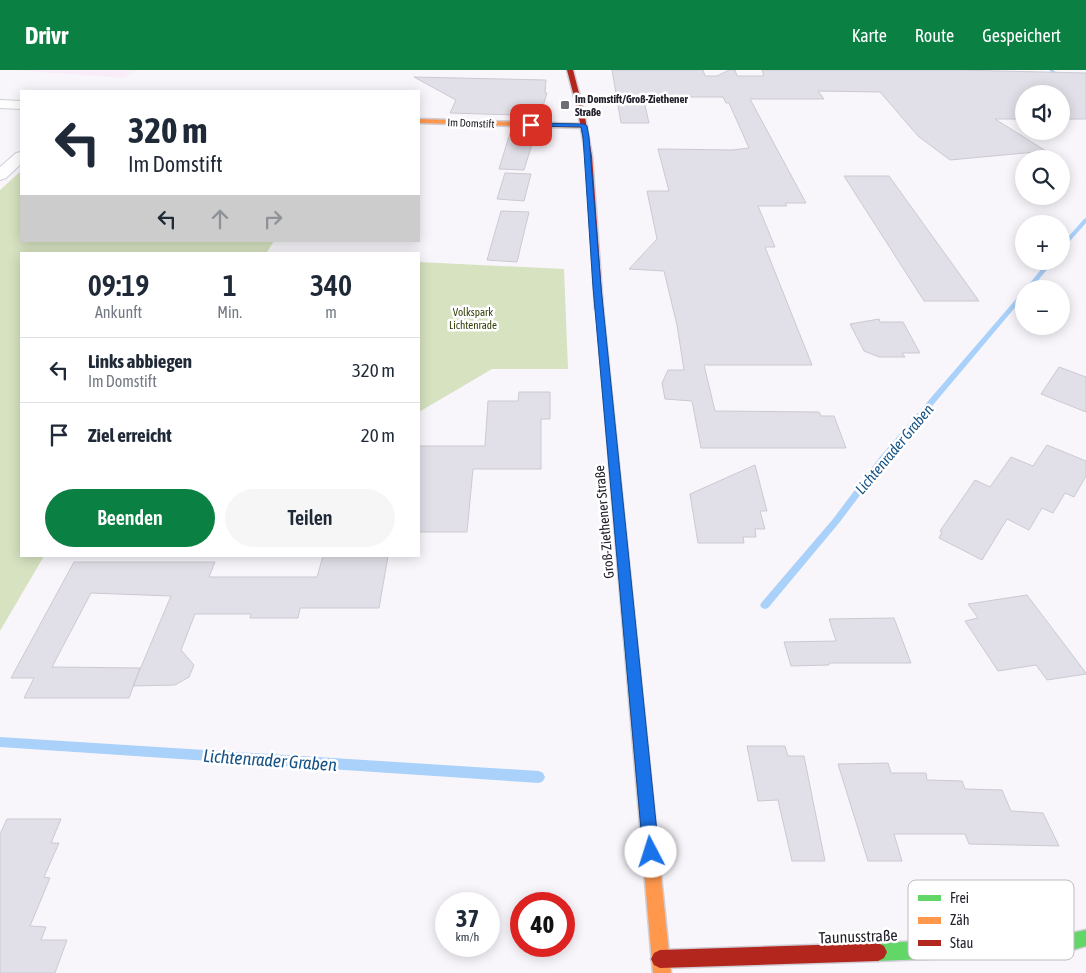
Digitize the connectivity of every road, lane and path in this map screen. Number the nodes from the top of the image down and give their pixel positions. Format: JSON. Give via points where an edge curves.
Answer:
{"nodes":[{"id":1,"x":570,"y":70,"type":"edge"},
{"id":2,"x":0,"y":104,"type":"edge"},
{"id":3,"x":20,"y":105,"type":"edge"},
{"id":4,"x":420,"y":121,"type":"edge"},
{"id":5,"x":584,"y":126,"type":"junction"},
{"id":6,"x":20,"y":157,"type":"edge"},
{"id":7,"x":0,"y":175,"type":"edge"},
{"id":8,"x":908,"y":950,"type":"edge"},
{"id":9,"x":660,"y":959,"type":"junction"},
{"id":10,"x":662,"y":973,"type":"edge"}],
"edges":[{"from":1,"to":5,"type":"street","name":"Groß-Ziethener Straße"},
{"from":2,"to":3,"type":"street"},
{"from":4,"to":5,"type":"street","name":"Im Domstift"},
{"from":5,"to":9,"type":"street","name":"Groß-Ziethener Straße"},
{"from":6,"to":7,"type":"street"},
{"from":8,"to":9,"type":"street","name":"Taunusstraße"},
{"from":9,"to":10,"type":"street","name":"Groß-Ziethener Straße"}]}
